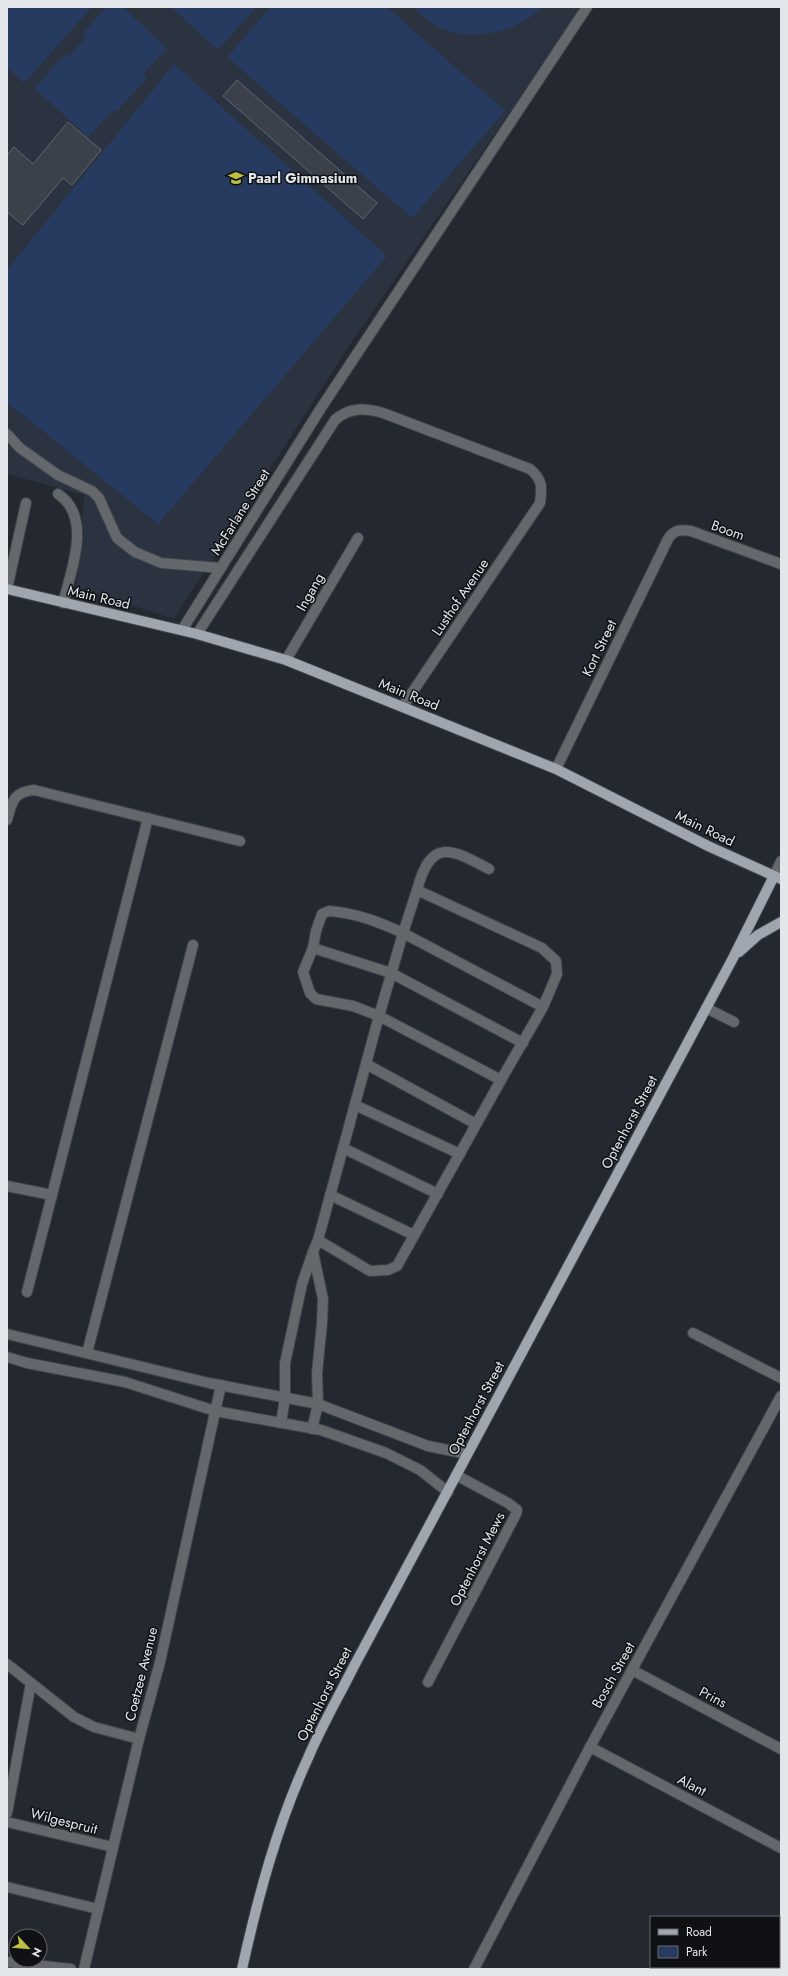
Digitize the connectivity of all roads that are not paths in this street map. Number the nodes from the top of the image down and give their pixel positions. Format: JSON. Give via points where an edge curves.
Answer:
{"nodes":[{"id":1,"x":587,"y":7,"type":"edge"},
{"id":2,"x":7,"y":434,"type":"edge"},
{"id":3,"x":58,"y":494,"type":"dead end"},
{"id":4,"x":26,"y":503,"type":"dead end"},
{"id":5,"x":358,"y":538,"type":"dead end"},
{"id":6,"x":668,"y":539,"type":"joint"},
{"id":7,"x":781,"y":564,"type":"edge"},
{"id":8,"x":221,"y":568,"type":"junction"},
{"id":9,"x":7,"y":589,"type":"edge"},
{"id":10,"x":63,"y":603,"type":"junction"},
{"id":11,"x":182,"y":630,"type":"junction"},
{"id":12,"x":197,"y":634,"type":"junction"},
{"id":13,"x":286,"y":660,"type":"junction"},
{"id":14,"x":403,"y":706,"type":"junction"},
{"id":15,"x":556,"y":769,"type":"junction"},
{"id":16,"x":148,"y":818,"type":"junction"},
{"id":17,"x":7,"y":820,"type":"edge"},
{"id":18,"x":240,"y":841,"type":"dead end"},
{"id":19,"x":781,"y":861,"type":"edge"},
{"id":20,"x":489,"y":869,"type":"dead end"},
{"id":21,"x":777,"y":878,"type":"edge"},
{"id":22,"x":418,"y":890,"type":"junction"},
{"id":23,"x":781,"y":922,"type":"edge"},
{"id":24,"x":403,"y":933,"type":"junction"},
{"id":25,"x":193,"y":945,"type":"dead end"},
{"id":26,"x":313,"y":948,"type":"junction"},
{"id":27,"x":732,"y":958,"type":"junction"},
{"id":28,"x":392,"y":973,"type":"junction"},
{"id":29,"x":543,"y":1007,"type":"junction"},
{"id":30,"x":706,"y":1008,"type":"junction"},
{"id":31,"x":379,"y":1016,"type":"junction"},
{"id":32,"x":734,"y":1022,"type":"dead end"},
{"id":33,"x":523,"y":1043,"type":"junction"},
{"id":34,"x":366,"y":1064,"type":"junction"},
{"id":35,"x":501,"y":1080,"type":"junction"},
{"id":36,"x":355,"y":1105,"type":"junction"},
{"id":37,"x":476,"y":1124,"type":"junction"},
{"id":38,"x":343,"y":1148,"type":"junction"},
{"id":39,"x":460,"y":1154,"type":"junction"},
{"id":40,"x":7,"y":1186,"type":"edge"},
{"id":41,"x":438,"y":1194,"type":"junction"},
{"id":42,"x":52,"y":1195,"type":"junction"},
{"id":43,"x":330,"y":1195,"type":"junction"},
{"id":44,"x":414,"y":1235,"type":"junction"},
{"id":45,"x":318,"y":1240,"type":"junction"},
{"id":46,"x":313,"y":1252,"type":"junction"},
{"id":47,"x":27,"y":1292,"type":"dead end"},
{"id":48,"x":693,"y":1333,"type":"dead end"},
{"id":49,"x":7,"y":1334,"type":"edge"},
{"id":50,"x":87,"y":1353,"type":"junction"},
{"id":51,"x":7,"y":1357,"type":"edge"},
{"id":52,"x":781,"y":1378,"type":"edge"},
{"id":53,"x":221,"y":1385,"type":"junction"},
{"id":54,"x":781,"y":1396,"type":"edge"},
{"id":55,"x":285,"y":1398,"type":"junction"},
{"id":56,"x":318,"y":1404,"type":"junction"},
{"id":57,"x":216,"y":1411,"type":"junction"},
{"id":58,"x":281,"y":1423,"type":"junction"},
{"id":59,"x":312,"y":1429,"type":"junction"},
{"id":60,"x":467,"y":1454,"type":"junction"},
{"id":61,"x":456,"y":1474,"type":"junction"},
{"id":62,"x":448,"y":1492,"type":"junction"},
{"id":63,"x":7,"y":1664,"type":"edge"},
{"id":64,"x":632,"y":1670,"type":"junction"},
{"id":65,"x":428,"y":1682,"type":"dead end"},
{"id":66,"x":31,"y":1683,"type":"junction"},
{"id":67,"x":139,"y":1740,"type":"junction"},
{"id":68,"x":590,"y":1747,"type":"junction"},
{"id":69,"x":781,"y":1749,"type":"edge"},
{"id":70,"x":7,"y":1813,"type":"edge"},
{"id":71,"x":7,"y":1822,"type":"edge"},
{"id":72,"x":113,"y":1847,"type":"junction"},
{"id":73,"x":781,"y":1848,"type":"edge"},
{"id":74,"x":8,"y":1889,"type":"edge"},
{"id":75,"x":98,"y":1909,"type":"junction"},
{"id":76,"x":7,"y":1962,"type":"edge"},
{"id":77,"x":71,"y":1969,"type":"edge"},
{"id":78,"x":84,"y":1969,"type":"edge"},
{"id":79,"x":242,"y":1969,"type":"edge"},
{"id":80,"x":474,"y":1969,"type":"edge"}],
"edges":[{"from":1,"to":8,"type":"street","name":"McFarlane Street","via":[[321,408]]},
{"from":2,"to":8,"type":"street","via":[[20,448],[58,474],[92,491],[99,498],[117,538],[135,552],[161,563]]},
{"from":3,"to":10,"type":"street","via":[[68,504],[77,523],[74,556]]},
{"from":4,"to":9,"type":"street"},
{"from":5,"to":13,"type":"street","name":"Ingang"},
{"from":6,"to":7,"type":"street","name":"Boom","via":[[678,530],[691,531]]},
{"from":6,"to":15,"type":"street","name":"Kort Street"},
{"from":8,"to":11,"type":"street","name":"McFarlane Street"},
{"from":9,"to":10,"type":"main road","name":"Main Road"},
{"from":10,"to":11,"type":"main road","name":"Main Road"},
{"from":11,"to":12,"type":"main road","name":"Main Road"},
{"from":12,"to":13,"type":"main road","name":"Main Road"},
{"from":12,"to":14,"type":"street","name":"Lusthof Avenue","via":[[328,430],[340,415],[350,410],[369,409],[530,470],[541,482],[540,503]]},
{"from":13,"to":14,"type":"main road","name":"Main Road"},
{"from":14,"to":15,"type":"main road","name":"Main Road"},
{"from":15,"to":21,"type":"main road","name":"Main Road"},
{"from":16,"to":17,"type":"street","via":[[34,790],[20,793],[14,798]]},
{"from":16,"to":18,"type":"street"},
{"from":16,"to":42,"type":"street"},
{"from":19,"to":21,"type":"street"},
{"from":20,"to":22,"type":"street","via":[[454,851],[441,852],[432,858],[422,872]]},
{"from":21,"to":27,"type":"main road","name":"Optenhorst Street"},
{"from":22,"to":24,"type":"street"},
{"from":22,"to":29,"type":"street","via":[[542,948],[556,961],[557,974]]},
{"from":23,"to":27,"type":"main road","via":[[758,935]]},
{"from":24,"to":26,"type":"street","via":[[366,918],[329,911],[322,914]]},
{"from":24,"to":28,"type":"street"},
{"from":24,"to":29,"type":"street"},
{"from":25,"to":50,"type":"street"},
{"from":26,"to":28,"type":"street"},
{"from":26,"to":31,"type":"street","via":[[303,972],[310,993],[316,999],[353,1006]]},
{"from":27,"to":30,"type":"main road","name":"Optenhorst Street"},
{"from":28,"to":31,"type":"street"},
{"from":28,"to":33,"type":"street"},
{"from":29,"to":33,"type":"street"},
{"from":30,"to":32,"type":"street"},
{"from":30,"to":60,"type":"main road","name":"Optenhorst Street"},
{"from":31,"to":34,"type":"street"},
{"from":31,"to":35,"type":"street"},
{"from":33,"to":35,"type":"street"},
{"from":34,"to":36,"type":"street"},
{"from":34,"to":37,"type":"street"},
{"from":35,"to":37,"type":"street"},
{"from":36,"to":38,"type":"street"},
{"from":36,"to":39,"type":"street"},
{"from":37,"to":39,"type":"street"},
{"from":38,"to":41,"type":"street"},
{"from":38,"to":43,"type":"street"},
{"from":39,"to":41,"type":"street"},
{"from":40,"to":42,"type":"street"},
{"from":41,"to":44,"type":"street"},
{"from":42,"to":47,"type":"street"},
{"from":43,"to":44,"type":"street"},
{"from":43,"to":45,"type":"street"},
{"from":44,"to":45,"type":"street","via":[[397,1266],[388,1270],[370,1270]]},
{"from":45,"to":46,"type":"street"},
{"from":46,"to":55,"type":"street","via":[[302,1284],[285,1363]]},
{"from":46,"to":56,"type":"street","via":[[323,1299],[317,1374]]},
{"from":48,"to":52,"type":"street"},
{"from":49,"to":50,"type":"street"},
{"from":50,"to":53,"type":"street"},
{"from":51,"to":57,"type":"street","via":[[125,1382]]},
{"from":53,"to":55,"type":"street"},
{"from":53,"to":57,"type":"street","name":"Coetzee Avenue"},
{"from":54,"to":64,"type":"street","name":"Bosch Street"},
{"from":55,"to":56,"type":"street"},
{"from":55,"to":58,"type":"street"},
{"from":56,"to":59,"type":"street"},
{"from":56,"to":60,"type":"street","via":[[428,1446]]},
{"from":57,"to":58,"type":"street"},
{"from":57,"to":67,"type":"street","name":"Coetzee Avenue","via":[[160,1662]]},
{"from":58,"to":59,"type":"street"},
{"from":59,"to":62,"type":"street","via":[[386,1453],[420,1470]]},
{"from":60,"to":61,"type":"main road","name":"Optenhorst Street"},
{"from":61,"to":62,"type":"main road","name":"Optenhorst Street"},
{"from":61,"to":65,"type":"street","name":"Optenhorst Mews","via":[[508,1503],[516,1510],[516,1514]]},
{"from":62,"to":79,"type":"main road","name":"Optenhorst Street","via":[[352,1668],[307,1758],[280,1829],[256,1906]]},
{"from":63,"to":66,"type":"street"},
{"from":64,"to":68,"type":"street","name":"Bosch Street"},
{"from":64,"to":69,"type":"street","name":"Prins"},
{"from":66,"to":67,"type":"street","via":[[85,1723]]},
{"from":66,"to":70,"type":"street"},
{"from":67,"to":72,"type":"street","name":"Coetzee Avenue"},
{"from":68,"to":73,"type":"street","name":"Alant"},
{"from":68,"to":80,"type":"street","name":"Bosch Street"},
{"from":71,"to":72,"type":"street","name":"Wilgespruit"},
{"from":72,"to":75,"type":"street","name":"Coetzee Avenue"},
{"from":74,"to":75,"type":"street"},
{"from":75,"to":78,"type":"street","name":"Coetzee Avenue"},
{"from":76,"to":77,"type":"street"}]}
